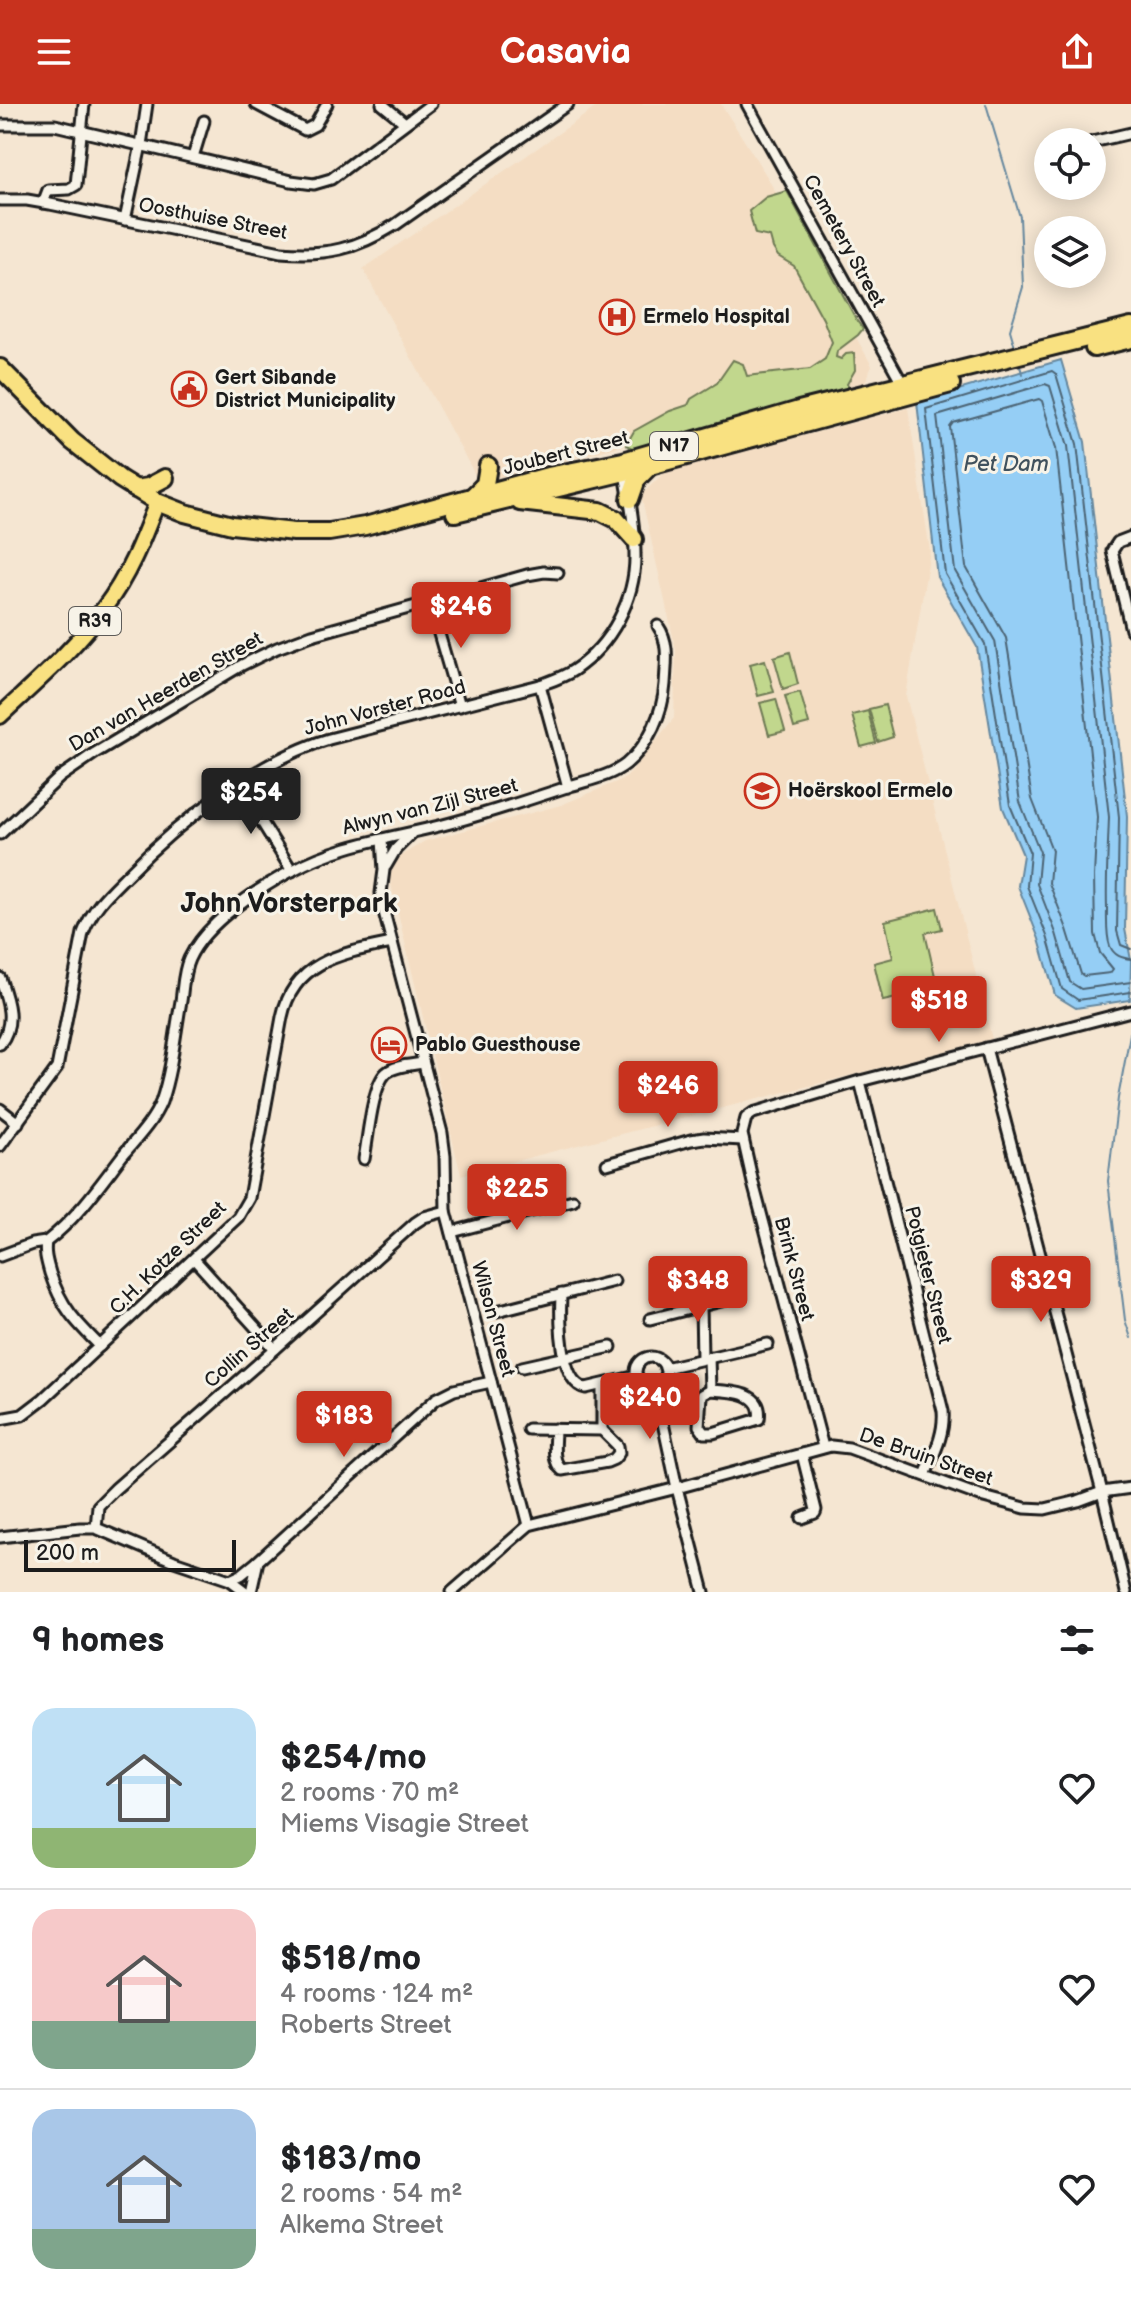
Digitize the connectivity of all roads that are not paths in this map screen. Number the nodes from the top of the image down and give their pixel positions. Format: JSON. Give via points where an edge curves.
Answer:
{"nodes":[{"id":1,"x":84,"y":104,"type":"edge"},
{"id":2,"x":147,"y":104,"type":"edge"},
{"id":3,"x":256,"y":104,"type":"edge"},
{"id":4,"x":327,"y":104,"type":"edge"},
{"id":5,"x":382,"y":104,"type":"edge"},
{"id":6,"x":431,"y":104,"type":"edge"},
{"id":7,"x":568,"y":104,"type":"edge"},
{"id":8,"x":747,"y":104,"type":"edge"},
{"id":9,"x":204,"y":121,"type":"dead end"},
{"id":10,"x":405,"y":123,"type":"junction"},
{"id":11,"x":0,"y":125,"type":"edge"},
{"id":12,"x":83,"y":132,"type":"junction"},
{"id":13,"x":1131,"y":133,"type":"edge"},
{"id":14,"x":1106,"y":139,"type":"edge"},
{"id":15,"x":141,"y":145,"type":"junction"},
{"id":16,"x":193,"y":157,"type":"junction"},
{"id":17,"x":0,"y":200,"type":"edge"},
{"id":18,"x":43,"y":203,"type":"junction"},
{"id":19,"x":125,"y":220,"type":"junction"},
{"id":20,"x":1131,"y":327,"type":"edge"},
{"id":21,"x":1131,"y":339,"type":"edge"},
{"id":22,"x":1026,"y":359,"type":"junction"},
{"id":23,"x":0,"y":368,"type":"edge"},
{"id":24,"x":0,"y":381,"type":"edge"},
{"id":25,"x":906,"y":390,"type":"junction"},
{"id":26,"x":488,"y":466,"type":"dead end"},
{"id":27,"x":624,"y":466,"type":"junction"},
{"id":28,"x":650,"y":466,"type":"junction"},
{"id":29,"x":165,"y":478,"type":"dead end"},
{"id":30,"x":556,"y":488,"type":"junction"},
{"id":31,"x":135,"y":489,"type":"junction"},
{"id":32,"x":472,"y":497,"type":"junction"},
{"id":33,"x":630,"y":499,"type":"junction"},
{"id":34,"x":508,"y":501,"type":"junction"},
{"id":35,"x":155,"y":506,"type":"junction"},
{"id":36,"x":582,"y":508,"type":"junction"},
{"id":37,"x":1131,"y":537,"type":"edge"},
{"id":38,"x":634,"y":539,"type":"junction"},
{"id":39,"x":558,"y":573,"type":"dead end"},
{"id":40,"x":430,"y":603,"type":"junction"},
{"id":41,"x":658,"y":626,"type":"dead end"},
{"id":42,"x":1131,"y":630,"type":"edge"},
{"id":43,"x":540,"y":685,"type":"junction"},
{"id":44,"x":460,"y":706,"type":"junction"},
{"id":45,"x":0,"y":716,"type":"edge"},
{"id":46,"x":239,"y":785,"type":"junction"},
{"id":47,"x":568,"y":787,"type":"junction"},
{"id":48,"x":414,"y":832,"type":"junction"},
{"id":49,"x":0,"y":834,"type":"edge"},
{"id":50,"x":382,"y":840,"type":"junction"},
{"id":51,"x":384,"y":870,"type":"junction"},
{"id":52,"x":292,"y":871,"type":"junction"},
{"id":53,"x":392,"y":943,"type":"junction"},
{"id":54,"x":0,"y":978,"type":"edge"},
{"id":55,"x":1128,"y":1012,"type":"edge"},
{"id":56,"x":0,"y":1044,"type":"edge"},
{"id":57,"x":986,"y":1048,"type":"junction"},
{"id":58,"x":423,"y":1063,"type":"junction"},
{"id":59,"x":860,"y":1081,"type":"junction"},
{"id":60,"x":0,"y":1109,"type":"edge"},
{"id":61,"x":18,"y":1123,"type":"junction"},
{"id":62,"x":743,"y":1140,"type":"junction"},
{"id":63,"x":0,"y":1146,"type":"edge"},
{"id":64,"x":364,"y":1159,"type":"dead end"},
{"id":65,"x":607,"y":1164,"type":"dead end"},
{"id":66,"x":573,"y":1200,"type":"dead end"},
{"id":67,"x":446,"y":1211,"type":"junction"},
{"id":68,"x":452,"y":1232,"type":"junction"},
{"id":69,"x":46,"y":1242,"type":"junction"},
{"id":70,"x":0,"y":1256,"type":"edge"},
{"id":71,"x":194,"y":1259,"type":"junction"},
{"id":72,"x":614,"y":1281,"type":"dead end"},
{"id":73,"x":561,"y":1294,"type":"junction"},
{"id":74,"x":737,"y":1297,"type":"dead end"},
{"id":75,"x":701,"y":1306,"type":"junction"},
{"id":76,"x":493,"y":1312,"type":"dead end"},
{"id":77,"x":650,"y":1319,"type":"dead end"},
{"id":78,"x":768,"y":1344,"type":"dead end"},
{"id":79,"x":100,"y":1346,"type":"junction"},
{"id":80,"x":611,"y":1347,"type":"dead end"},
{"id":81,"x":275,"y":1349,"type":"junction"},
{"id":82,"x":565,"y":1357,"type":"junction"},
{"id":83,"x":706,"y":1358,"type":"junction"},
{"id":84,"x":522,"y":1367,"type":"dead end"},
{"id":85,"x":665,"y":1368,"type":"junction"},
{"id":86,"x":637,"y":1376,"type":"junction"},
{"id":87,"x":491,"y":1382,"type":"junction"},
{"id":88,"x":602,"y":1385,"type":"junction"},
{"id":89,"x":655,"y":1386,"type":"junction"},
{"id":90,"x":710,"y":1390,"type":"junction"},
{"id":91,"x":0,"y":1419,"type":"edge"},
{"id":92,"x":528,"y":1429,"type":"dead end"},
{"id":93,"x":555,"y":1429,"type":"junction"},
{"id":94,"x":602,"y":1430,"type":"junction"},
{"id":95,"x":823,"y":1447,"type":"junction"},
{"id":96,"x":802,"y":1454,"type":"junction"},
{"id":97,"x":925,"y":1475,"type":"junction"},
{"id":98,"x":677,"y":1488,"type":"junction"},
{"id":99,"x":1131,"y":1488,"type":"edge"},
{"id":100,"x":1102,"y":1492,"type":"junction"},
{"id":101,"x":802,"y":1518,"type":"dead end"},
{"id":102,"x":529,"y":1525,"type":"junction"},
{"id":103,"x":96,"y":1528,"type":"junction"},
{"id":104,"x":0,"y":1537,"type":"edge"},
{"id":105,"x":258,"y":1561,"type":"junction"},
{"id":106,"x":230,"y":1580,"type":"junction"},
{"id":107,"x":248,"y":1592,"type":"edge"},
{"id":108,"x":452,"y":1592,"type":"edge"},
{"id":109,"x":704,"y":1592,"type":"edge"},
{"id":110,"x":1126,"y":1592,"type":"edge"}],
"edges":[{"from":1,"to":12,"type":"street"},
{"from":2,"to":15,"type":"street"},
{"from":3,"to":4,"type":"street","via":[[305,130],[315,125]]},
{"from":5,"to":10,"type":"street"},
{"from":6,"to":10,"type":"street"},
{"from":7,"to":19,"type":"street","name":"Oosthuise Street","via":[[395,225],[353,247],[281,252]]},
{"from":8,"to":25,"type":"street","name":"Cemetery Street"},
{"from":9,"to":16,"type":"street"},
{"from":10,"to":16,"type":"street","via":[[320,184]]},
{"from":11,"to":12,"type":"street","via":[[44,124]]},
{"from":12,"to":15,"type":"street"},
{"from":12,"to":18,"type":"street","via":[[76,185],[48,190]]},
{"from":13,"to":14,"type":"street"},
{"from":15,"to":16,"type":"street"},
{"from":15,"to":19,"type":"street"},
{"from":17,"to":18,"type":"street","name":"Oosthuise Street"},
{"from":18,"to":19,"type":"street","name":"Oosthuise Street"},
{"from":20,"to":22,"type":"highway","name":"Joubert Street","number":"N17"},
{"from":21,"to":22,"type":"highway","name":"Joubert Street","number":"N17"},
{"from":22,"to":25,"type":"highway","name":"Joubert Street","number":"N17"},
{"from":23,"to":31,"type":"highway","number":"N17","via":[[72,441]]},
{"from":24,"to":35,"type":"highway","number":"N17","via":[[66,448],[110,483]]},
{"from":25,"to":27,"type":"highway","name":"Joubert Street","number":"N17","via":[[799,410]]},
{"from":25,"to":28,"type":"highway","name":"Joubert Street","number":"N17"},
{"from":26,"to":32,"type":"highway","via":[[485,484]]},
{"from":27,"to":28,"type":"highway","name":"Joubert Street","number":"N17"},
{"from":27,"to":30,"type":"highway","name":"Joubert Street","number":"N17"},
{"from":27,"to":32,"type":"highway","name":"Joubert Street","number":"N17","via":[[548,476]]},
{"from":27,"to":33,"type":"street","name":"John Vorster Road"},
{"from":28,"to":33,"type":"highway","via":[[637,479]]},
{"from":29,"to":31,"type":"highway"},
{"from":30,"to":34,"type":"highway","name":"Joubert Street","number":"N17"},
{"from":30,"to":36,"type":"highway"},
{"from":31,"to":35,"type":"highway","number":"N17"},
{"from":32,"to":35,"type":"highway","name":"Joubert Street","number":"N17","via":[[365,526],[311,532],[217,523]]},
{"from":33,"to":38,"type":"street","name":"John Vorster Road"},
{"from":34,"to":35,"type":"highway","name":"Joubert Street","number":"N17","via":[[319,542],[228,534],[178,520]]},
{"from":34,"to":36,"type":"highway"},
{"from":35,"to":45,"type":"main road","number":"R39","via":[[105,608]]},
{"from":36,"to":38,"type":"highway","via":[[611,515]]},
{"from":37,"to":42,"type":"street","via":[[1112,548]]},
{"from":38,"to":43,"type":"street","name":"John Vorster Road","via":[[632,582],[613,630],[588,659]]},
{"from":39,"to":40,"type":"street","name":"Dan van Heerden Street","via":[[536,573]]},
{"from":40,"to":44,"type":"street"},
{"from":40,"to":49,"type":"street","name":"Dan van Heerden Street","via":[[312,635],[242,665],[74,767]]},
{"from":41,"to":47,"type":"street","name":"Alwyn van Zijl Street","via":[[666,641],[658,719],[627,763]]},
{"from":43,"to":44,"type":"street","name":"John Vorster Road"},
{"from":43,"to":47,"type":"street"},
{"from":44,"to":46,"type":"street","name":"John Vorster Road","via":[[313,744]]},
{"from":46,"to":52,"type":"street"},
{"from":46,"to":61,"type":"street","name":"John Vorster Road","via":[[165,837],[95,908],[83,933],[57,1068]]},
{"from":47,"to":48,"type":"street","name":"Alwyn van Zijl Street"},
{"from":48,"to":50,"type":"street","name":"Alwyn van Zijl Street"},
{"from":48,"to":51,"type":"street"},
{"from":50,"to":51,"type":"street","name":"Wilson Street"},
{"from":50,"to":52,"type":"street","name":"Alwyn van Zijl Street","via":[[327,853]]},
{"from":51,"to":53,"type":"street","name":"Wilson Street","via":[[382,901]]},
{"from":52,"to":69,"type":"street","name":"Alwyn van Zijl Street","via":[[231,912],[193,952],[159,1106],[76,1215]]},
{"from":53,"to":58,"type":"street","name":"Wilson Street"},
{"from":53,"to":71,"type":"street","name":"C.H. Kotze Street","via":[[329,958],[288,996],[249,1198],[238,1217]]},
{"from":54,"to":56,"type":"street","via":[[10,1023]]},
{"from":55,"to":57,"type":"street"},
{"from":57,"to":59,"type":"street"},
{"from":57,"to":100,"type":"street"},
{"from":58,"to":64,"type":"street","via":[[383,1076]]},
{"from":58,"to":67,"type":"street","name":"Wilson Street","via":[[444,1144]]},
{"from":59,"to":62,"type":"street","via":[[746,1118]]},
{"from":59,"to":97,"type":"street","name":"Potgieter Street","via":[[943,1411],[943,1430]]},
{"from":60,"to":61,"type":"street"},
{"from":61,"to":63,"type":"street","name":"John Vorster Road"},
{"from":62,"to":65,"type":"street","via":[[704,1138]]},
{"from":62,"to":95,"type":"street","name":"Brink Street"},
{"from":66,"to":68,"type":"street"},
{"from":67,"to":68,"type":"street","name":"Wilson Street"},
{"from":67,"to":81,"type":"street","name":"Collin Street","via":[[415,1223]]},
{"from":68,"to":87,"type":"street","name":"Wilson Street"},
{"from":69,"to":70,"type":"street"},
{"from":69,"to":79,"type":"street","via":[[46,1260],[59,1297]]},
{"from":71,"to":79,"type":"street","name":"C.H. Kotze Street"},
{"from":71,"to":81,"type":"street"},
{"from":72,"to":73,"type":"street"},
{"from":73,"to":76,"type":"street"},
{"from":73,"to":82,"type":"street"},
{"from":74,"to":75,"type":"street"},
{"from":75,"to":77,"type":"street"},
{"from":75,"to":83,"type":"street"},
{"from":78,"to":83,"type":"street"},
{"from":79,"to":91,"type":"street","name":"C.H. Kotze Street","via":[[30,1410]]},
{"from":80,"to":82,"type":"street"},
{"from":81,"to":103,"type":"street","name":"Collin Street","via":[[100,1502]]},
{"from":82,"to":84,"type":"street"},
{"from":82,"to":88,"type":"street","via":[[573,1382],[580,1387]]},
{"from":83,"to":85,"type":"street"},
{"from":83,"to":90,"type":"street"},
{"from":85,"to":86,"type":"street","via":[[648,1357],[637,1366]]},
{"from":85,"to":89,"type":"street","via":[[663,1380]]},
{"from":86,"to":88,"type":"street"},
{"from":86,"to":89,"type":"street","via":[[642,1384]]},
{"from":87,"to":102,"type":"street","name":"Wilson Street"},
{"from":87,"to":105,"type":"street","via":[[442,1395]]},
{"from":88,"to":94,"type":"street"},
{"from":89,"to":98,"type":"street"},
{"from":90,"to":90,"type":"street","via":[[745,1394],[760,1408],[759,1419],[704,1433],[699,1405],[701,1395]]},
{"from":92,"to":93,"type":"street"},
{"from":93,"to":94,"type":"street"},
{"from":93,"to":94,"type":"street","via":[[556,1463],[568,1471],[618,1456],[618,1446]]},
{"from":95,"to":96,"type":"street","name":"De Bruin Street"},
{"from":95,"to":97,"type":"street","name":"De Bruin Street","via":[[849,1448]]},
{"from":96,"to":98,"type":"street","name":"De Bruin Street"},
{"from":96,"to":101,"type":"street","via":[[816,1510]]},
{"from":97,"to":100,"type":"street","name":"De Bruin Street","via":[[1035,1509]]},
{"from":98,"to":102,"type":"street","name":"De Bruin Street"},
{"from":98,"to":109,"type":"street"},
{"from":99,"to":100,"type":"street","name":"De Bruin Street"},
{"from":100,"to":110,"type":"street"},
{"from":102,"to":108,"type":"street","name":"De Bruin Street"},
{"from":103,"to":104,"type":"street"},
{"from":103,"to":106,"type":"street"},
{"from":105,"to":106,"type":"street"},
{"from":105,"to":107,"type":"street"},
{"from":106,"to":107,"type":"street"}]}
